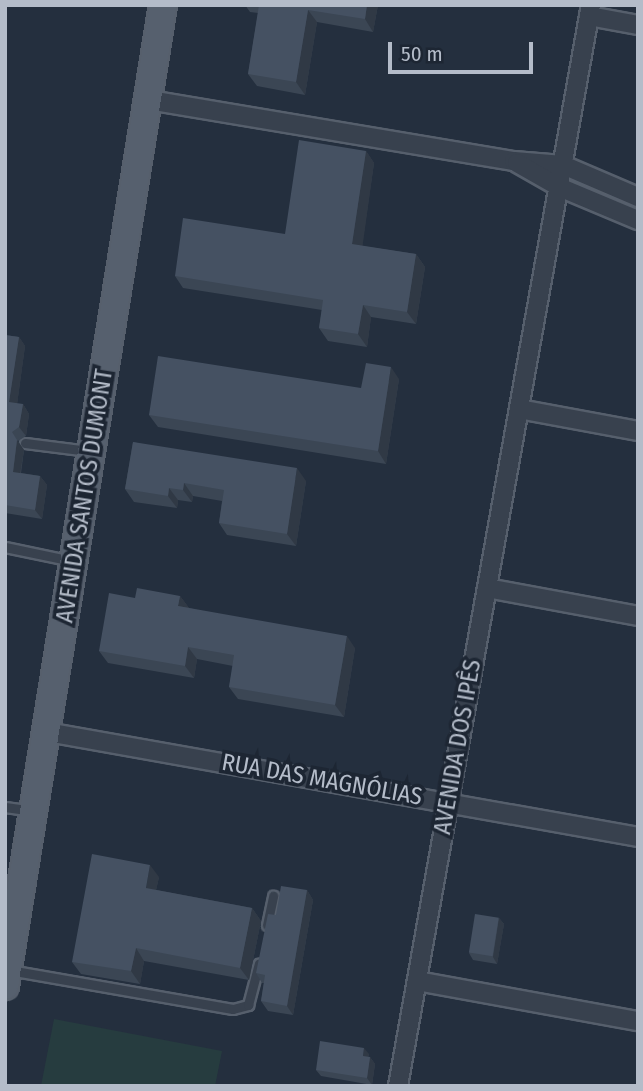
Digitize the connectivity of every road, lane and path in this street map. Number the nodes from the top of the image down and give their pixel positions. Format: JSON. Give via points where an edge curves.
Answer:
{"nodes":[{"id":1,"x":163,"y":5,"type":"edge"},
{"id":2,"x":590,"y":11,"type":"edge"},
{"id":3,"x":638,"y":25,"type":"edge"},
{"id":4,"x":149,"y":100,"type":"junction"},
{"id":5,"x":514,"y":161,"type":"junction"},
{"id":6,"x":563,"y":165,"type":"junction"},
{"id":7,"x":559,"y":187,"type":"junction"},
{"id":8,"x":638,"y":197,"type":"edge"},
{"id":9,"x":638,"y":220,"type":"edge"},
{"id":10,"x":519,"y":409,"type":"junction"},
{"id":11,"x":638,"y":431,"type":"edge"},
{"id":12,"x":25,"y":443,"type":"dead end"},
{"id":13,"x":92,"y":452,"type":"junction"},
{"id":14,"x":5,"y":547,"type":"edge"},
{"id":15,"x":74,"y":561,"type":"junction"},
{"id":16,"x":487,"y":588,"type":"junction"},
{"id":17,"x":638,"y":616,"type":"edge"},
{"id":18,"x":47,"y":732,"type":"junction"},
{"id":19,"x":449,"y":803,"type":"junction"},
{"id":20,"x":5,"y":807,"type":"edge"},
{"id":21,"x":33,"y":811,"type":"junction"},
{"id":22,"x":638,"y":837,"type":"edge"},
{"id":23,"x":273,"y":896,"type":"dead end"},
{"id":24,"x":265,"y":935,"type":"edge"},
{"id":25,"x":262,"y":947,"type":"edge"},
{"id":26,"x":7,"y":978,"type":"edge"},
{"id":27,"x":417,"y":981,"type":"junction"},
{"id":28,"x":638,"y":1021,"type":"edge"},
{"id":29,"x":398,"y":1086,"type":"edge"}],
"edges":[{"from":1,"to":4,"type":"main road","name":"AVENIDA SANTOS DUMONT"},
{"from":2,"to":3,"type":"street"},
{"from":2,"to":6,"type":"street","name":"AVENIDA DOS IPÊS"},
{"from":4,"to":5,"type":"street"},
{"from":4,"to":13,"type":"main road","name":"AVENIDA SANTOS DUMONT"},
{"from":5,"to":6,"type":"street"},
{"from":5,"to":7,"type":"street"},
{"from":6,"to":7,"type":"street","name":"AVENIDA DOS IPÊS"},
{"from":6,"to":8,"type":"street"},
{"from":7,"to":9,"type":"street"},
{"from":7,"to":10,"type":"street","name":"AVENIDA DOS IPÊS"},
{"from":10,"to":11,"type":"street"},
{"from":10,"to":16,"type":"street","name":"AVENIDA DOS IPÊS"},
{"from":12,"to":13,"type":"lane"},
{"from":13,"to":15,"type":"main road","name":"AVENIDA SANTOS DUMONT"},
{"from":14,"to":15,"type":"lane"},
{"from":15,"to":18,"type":"main road","name":"AVENIDA SANTOS DUMONT"},
{"from":16,"to":17,"type":"street"},
{"from":16,"to":19,"type":"street","name":"AVENIDA DOS IPÊS"},
{"from":18,"to":19,"type":"street","name":"RUA DAS MAGNÓLIAS"},
{"from":18,"to":21,"type":"main road","name":"AVENIDA SANTOS DUMONT"},
{"from":19,"to":22,"type":"street","name":"RUA DAS MAGNÓLIAS"},
{"from":19,"to":27,"type":"street","name":"AVENIDA DOS IPÊS"},
{"from":20,"to":21,"type":"lane"},
{"from":21,"to":26,"type":"main road","name":"AVENIDA SANTOS DUMONT"},
{"from":23,"to":24,"type":"lane"},
{"from":25,"to":26,"type":"lane","via":[[252,999],[233,1009]]},
{"from":27,"to":28,"type":"street"},
{"from":27,"to":29,"type":"street","name":"AVENIDA DOS IPÊS"}]}
